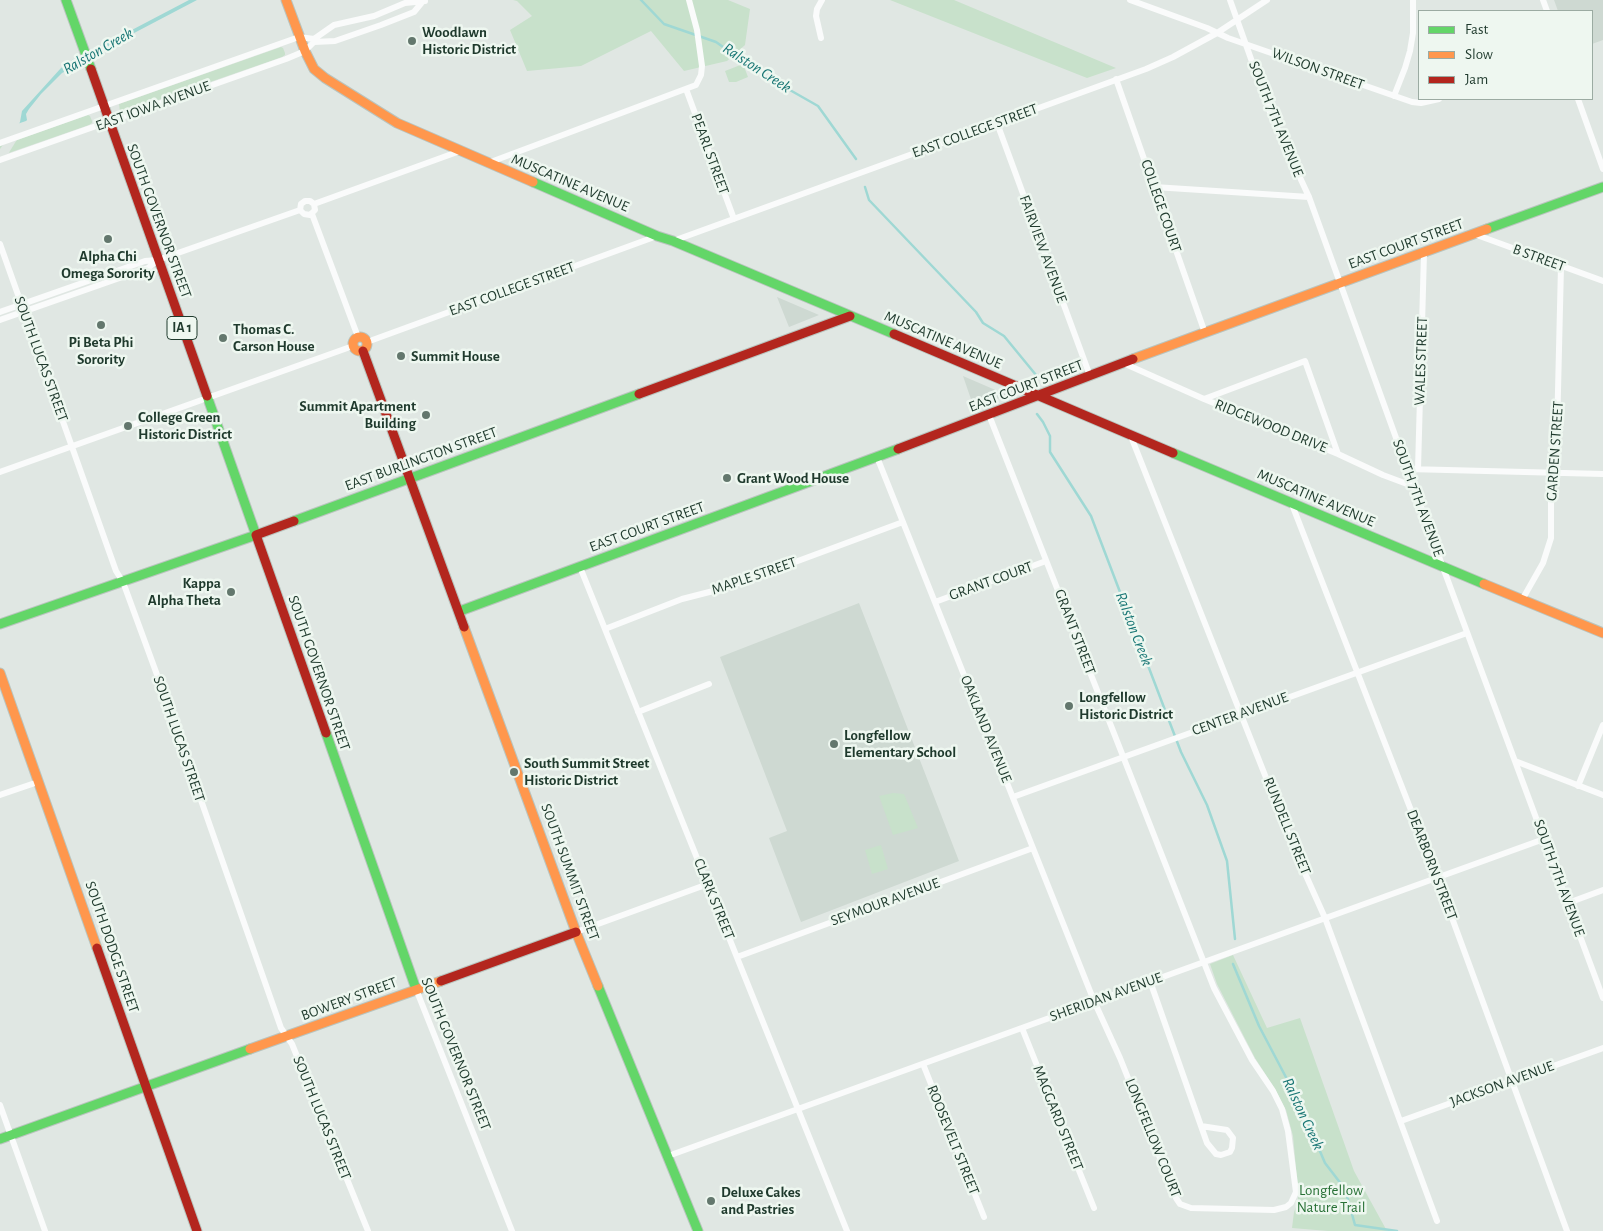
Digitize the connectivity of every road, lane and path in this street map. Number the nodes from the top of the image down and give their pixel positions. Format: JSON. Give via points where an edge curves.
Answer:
{"nodes":[{"id":1,"x":66,"y":0,"type":"edge"},
{"id":2,"x":286,"y":0,"type":"edge"},
{"id":3,"x":425,"y":0,"type":"edge"},
{"id":4,"x":689,"y":0,"type":"edge"},
{"id":5,"x":822,"y":0,"type":"edge"},
{"id":6,"x":1130,"y":0,"type":"edge"},
{"id":7,"x":1230,"y":0,"type":"edge"},
{"id":8,"x":1267,"y":0,"type":"edge"},
{"id":9,"x":1413,"y":0,"type":"edge"},
{"id":10,"x":1237,"y":19,"type":"junction"},
{"id":11,"x":1217,"y":33,"type":"junction"},
{"id":12,"x":299,"y":37,"type":"junction"},
{"id":13,"x":821,"y":38,"type":"dead end"},
{"id":14,"x":1246,"y":44,"type":"junction"},
{"id":15,"x":305,"y":51,"type":"junction"},
{"id":16,"x":1116,"y":79,"type":"junction"},
{"id":17,"x":686,"y":89,"type":"junction"},
{"id":18,"x":1394,"y":96,"type":"junction"},
{"id":19,"x":1434,"y":100,"type":"edge"},
{"id":20,"x":1578,"y":100,"type":"edge"},
{"id":21,"x":104,"y":106,"type":"junction"},
{"id":22,"x":109,"y":122,"type":"junction"},
{"id":23,"x":997,"y":123,"type":"junction"},
{"id":24,"x":0,"y":143,"type":"edge"},
{"id":25,"x":460,"y":151,"type":"junction"},
{"id":26,"x":0,"y":160,"type":"edge"},
{"id":27,"x":488,"y":163,"type":"junction"},
{"id":28,"x":1603,"y":169,"type":"edge"},
{"id":29,"x":1154,"y":187,"type":"junction"},
{"id":30,"x":1603,"y":187,"type":"edge"},
{"id":31,"x":1309,"y":197,"type":"junction"},
{"id":32,"x":314,"y":204,"type":"junction"},
{"id":33,"x":300,"y":210,"type":"junction"},
{"id":34,"x":312,"y":214,"type":"junction"},
{"id":35,"x":734,"y":219,"type":"junction"},
{"id":36,"x":1474,"y":234,"type":"junction"},
{"id":37,"x":657,"y":236,"type":"junction"},
{"id":38,"x":673,"y":241,"type":"junction"},
{"id":39,"x":0,"y":244,"type":"edge"},
{"id":40,"x":1424,"y":253,"type":"junction"},
{"id":41,"x":158,"y":260,"type":"junction"},
{"id":42,"x":1561,"y":266,"type":"junction"},
{"id":43,"x":1603,"y":280,"type":"edge"},
{"id":44,"x":1340,"y":283,"type":"junction"},
{"id":45,"x":21,"y":304,"type":"junction"},
{"id":46,"x":0,"y":312,"type":"edge"},
{"id":47,"x":24,"y":312,"type":"junction"},
{"id":48,"x":850,"y":316,"type":"junction"},
{"id":49,"x":0,"y":320,"type":"edge"},
{"id":50,"x":1205,"y":333,"type":"junction"},
{"id":51,"x":358,"y":337,"type":"junction"},
{"id":52,"x":367,"y":342,"type":"junction"},
{"id":53,"x":353,"y":346,"type":"junction"},
{"id":54,"x":363,"y":351,"type":"junction"},
{"id":55,"x":1123,"y":363,"type":"junction"},
{"id":56,"x":1090,"y":376,"type":"junction"},
{"id":57,"x":1040,"y":395,"type":"junction"},
{"id":58,"x":208,"y":399,"type":"junction"},
{"id":59,"x":1204,"y":399,"type":"junction"},
{"id":60,"x":989,"y":415,"type":"junction"},
{"id":61,"x":1130,"y":434,"type":"junction"},
{"id":62,"x":72,"y":447,"type":"junction"},
{"id":63,"x":1338,"y":454,"type":"junction"},
{"id":64,"x":877,"y":457,"type":"junction"},
{"id":65,"x":1408,"y":469,"type":"junction"},
{"id":66,"x":1418,"y":469,"type":"junction"},
{"id":67,"x":0,"y":472,"type":"edge"},
{"id":68,"x":1556,"y":474,"type":"junction"},
{"id":69,"x":1600,"y":474,"type":"edge"},
{"id":70,"x":411,"y":478,"type":"junction"},
{"id":71,"x":1603,"y":480,"type":"edge"},
{"id":72,"x":1414,"y":487,"type":"junction"},
{"id":73,"x":1291,"y":502,"type":"junction"},
{"id":74,"x":903,"y":522,"type":"junction"},
{"id":75,"x":256,"y":535,"type":"junction"},
{"id":76,"x":1046,"y":561,"type":"junction"},
{"id":77,"x":580,"y":567,"type":"junction"},
{"id":78,"x":1443,"y":567,"type":"junction"},
{"id":79,"x":123,"y":582,"type":"junction"},
{"id":80,"x":1522,"y":600,"type":"junction"},
{"id":81,"x":935,"y":602,"type":"junction"},
{"id":82,"x":460,"y":611,"type":"junction"},
{"id":83,"x":0,"y":624,"type":"edge"},
{"id":84,"x":606,"y":629,"type":"junction"},
{"id":85,"x":1467,"y":632,"type":"junction"},
{"id":86,"x":1603,"y":633,"type":"edge"},
{"id":87,"x":1356,"y":672,"type":"junction"},
{"id":88,"x":0,"y":673,"type":"edge"},
{"id":89,"x":709,"y":684,"type":"dead end"},
{"id":90,"x":638,"y":712,"type":"junction"},
{"id":91,"x":1242,"y":713,"type":"junction"},
{"id":92,"x":1603,"y":725,"type":"edge"},
{"id":93,"x":1124,"y":756,"type":"junction"},
{"id":94,"x":1515,"y":761,"type":"junction"},
{"id":95,"x":38,"y":782,"type":"junction"},
{"id":96,"x":1578,"y":786,"type":"junction"},
{"id":97,"x":0,"y":795,"type":"edge"},
{"id":98,"x":1603,"y":795,"type":"edge"},
{"id":99,"x":1013,"y":797,"type":"junction"},
{"id":100,"x":1544,"y":839,"type":"junction"},
{"id":101,"x":1033,"y":848,"type":"junction"},
{"id":102,"x":1437,"y":877,"type":"junction"},
{"id":103,"x":708,"y":884,"type":"junction"},
{"id":104,"x":1603,"y":890,"type":"edge"},
{"id":105,"x":1568,"y":903,"type":"junction"},
{"id":106,"x":1325,"y":918,"type":"junction"},
{"id":107,"x":576,"y":932,"type":"junction"},
{"id":108,"x":737,"y":956,"type":"junction"},
{"id":109,"x":1204,"y":961,"type":"junction"},
{"id":110,"x":1150,"y":981,"type":"junction"},
{"id":111,"x":416,"y":989,"type":"junction"},
{"id":112,"x":1603,"y":998,"type":"edge"},
{"id":113,"x":1094,"y":1001,"type":"junction"},
{"id":114,"x":1022,"y":1028,"type":"junction"},
{"id":115,"x":286,"y":1036,"type":"junction"},
{"id":116,"x":1603,"y":1048,"type":"edge"},
{"id":117,"x":923,"y":1064,"type":"junction"},
{"id":118,"x":1510,"y":1080,"type":"junction"},
{"id":119,"x":146,"y":1086,"type":"junction"},
{"id":120,"x":0,"y":1105,"type":"edge"},
{"id":121,"x":798,"y":1108,"type":"junction"},
{"id":122,"x":1401,"y":1121,"type":"junction"},
{"id":123,"x":1201,"y":1126,"type":"junction"},
{"id":124,"x":11,"y":1135,"type":"junction"},
{"id":125,"x":0,"y":1139,"type":"edge"},
{"id":126,"x":668,"y":1156,"type":"junction"},
{"id":127,"x":1094,"y":1208,"type":"dead end"},
{"id":128,"x":984,"y":1217,"type":"dead end"},
{"id":129,"x":1437,"y":1221,"type":"dead end"},
{"id":130,"x":44,"y":1231,"type":"edge"},
{"id":131,"x":197,"y":1231,"type":"edge"},
{"id":132,"x":368,"y":1231,"type":"edge"},
{"id":133,"x":512,"y":1231,"type":"edge"},
{"id":134,"x":698,"y":1231,"type":"edge"},
{"id":135,"x":847,"y":1231,"type":"edge"},
{"id":136,"x":1566,"y":1231,"type":"edge"}],
"edges":[{"from":1,"to":21,"type":"street","number":"IA 1"},
{"from":2,"to":12,"type":"street","name":"MUSCATINE AVENUE"},
{"from":3,"to":12,"type":"street","name":"EAST IOWA AVENUE","via":[[334,25],[314,39]]},
{"from":3,"to":15,"type":"street","name":"EAST IOWA AVENUE","via":[[414,12],[335,41],[314,42]]},
{"from":4,"to":17,"type":"street","via":[[702,66],[696,85]]},
{"from":5,"to":13,"type":"street","via":[[816,16]]},
{"from":6,"to":11,"type":"street","name":"WILSON STREET"},
{"from":7,"to":10,"type":"street","name":"SOUTH 7TH AVENUE"},
{"from":8,"to":10,"type":"street","name":"EAST COLLEGE STREET"},
{"from":9,"to":18,"type":"street","via":[[1410,51]]},
{"from":10,"to":11,"type":"street","name":"EAST COLLEGE STREET"},
{"from":10,"to":14,"type":"street","name":"SOUTH 7TH AVENUE"},
{"from":11,"to":14,"type":"street","name":"WILSON STREET"},
{"from":11,"to":16,"type":"street","name":"EAST COLLEGE STREET","via":[[1173,57]]},
{"from":12,"to":15,"type":"street","name":"MUSCATINE AVENUE"},
{"from":12,"to":21,"type":"street","name":"EAST IOWA AVENUE"},
{"from":14,"to":18,"type":"street","name":"WILSON STREET"},
{"from":14,"to":31,"type":"street","name":"SOUTH 7TH AVENUE","via":[[1271,115]]},
{"from":15,"to":22,"type":"street","name":"EAST IOWA AVENUE"},
{"from":15,"to":25,"type":"street","name":"MUSCATINE AVENUE","via":[[314,69],[325,78],[397,123]]},
{"from":16,"to":23,"type":"street","name":"EAST COLLEGE STREET"},
{"from":16,"to":29,"type":"street","name":"COLLEGE COURT"},
{"from":17,"to":27,"type":"street"},
{"from":17,"to":35,"type":"street","name":"PEARL STREET"},
{"from":18,"to":19,"type":"street","name":"WILSON STREET","via":[[1421,103]]},
{"from":20,"to":28,"type":"street"},
{"from":21,"to":22,"type":"street","number":"IA 1"},
{"from":21,"to":24,"type":"street","name":"EAST IOWA AVENUE"},
{"from":22,"to":26,"type":"street","name":"EAST IOWA AVENUE"},
{"from":22,"to":41,"type":"street","name":"SOUTH GOVERNOR STREET","number":"IA 1"},
{"from":23,"to":35,"type":"street","name":"EAST COLLEGE STREET"},
{"from":23,"to":56,"type":"street","name":"FAIRVIEW AVENUE"},
{"from":25,"to":27,"type":"street","name":"MUSCATINE AVENUE"},
{"from":25,"to":32,"type":"street"},
{"from":27,"to":37,"type":"street","name":"MUSCATINE AVENUE"},
{"from":29,"to":31,"type":"street"},
{"from":29,"to":50,"type":"street","name":"COLLEGE COURT"},
{"from":30,"to":36,"type":"street","name":"EAST COURT STREET"},
{"from":31,"to":44,"type":"street","name":"SOUTH 7TH AVENUE"},
{"from":32,"to":33,"type":"street","via":[[306,201]]},
{"from":32,"to":34,"type":"street"},
{"from":33,"to":34,"type":"street","via":[[306,215]]},
{"from":33,"to":41,"type":"street"},
{"from":34,"to":51,"type":"street"},
{"from":35,"to":38,"type":"street","name":"EAST COLLEGE STREET"},
{"from":36,"to":40,"type":"street","name":"EAST COURT STREET"},
{"from":36,"to":42,"type":"street","name":"B STREET"},
{"from":37,"to":38,"type":"street","name":"MUSCATINE AVENUE"},
{"from":37,"to":52,"type":"street","name":"EAST COLLEGE STREET"},
{"from":38,"to":48,"type":"street","name":"MUSCATINE AVENUE"},
{"from":39,"to":45,"type":"street","name":"SOUTH LUCAS STREET"},
{"from":40,"to":44,"type":"street","name":"EAST COURT STREET"},
{"from":40,"to":66,"type":"street","name":"WALES STREET"},
{"from":41,"to":45,"type":"street","via":[[145,261]]},
{"from":41,"to":47,"type":"street","via":[[148,268]]},
{"from":41,"to":58,"type":"street","name":"SOUTH GOVERNOR STREET","number":"IA 1"},
{"from":42,"to":43,"type":"street","name":"B STREET"},
{"from":42,"to":68,"type":"street","name":"GARDEN STREET"},
{"from":44,"to":50,"type":"street","name":"EAST COURT STREET"},
{"from":44,"to":65,"type":"street","name":"SOUTH 7TH AVENUE"},
{"from":45,"to":46,"type":"street"},
{"from":45,"to":47,"type":"street","name":"SOUTH LUCAS STREET"},
{"from":47,"to":49,"type":"street"},
{"from":47,"to":62,"type":"street","name":"SOUTH LUCAS STREET"},
{"from":48,"to":57,"type":"street","name":"MUSCATINE AVENUE"},
{"from":48,"to":70,"type":"street","name":"EAST BURLINGTON STREET"},
{"from":50,"to":55,"type":"street","name":"EAST COURT STREET"},
{"from":51,"to":52,"type":"street"},
{"from":51,"to":53,"type":"street"},
{"from":52,"to":54,"type":"street"},
{"from":53,"to":54,"type":"street"},
{"from":53,"to":58,"type":"street"},
{"from":54,"to":70,"type":"street","name":"SOUTH SUMMIT STREET"},
{"from":55,"to":56,"type":"street","name":"EAST COURT STREET"},
{"from":55,"to":59,"type":"street","name":"RIDGEWOOD DRIVE"},
{"from":56,"to":57,"type":"street","name":"EAST COURT STREET"},
{"from":57,"to":60,"type":"street","name":"EAST COURT STREET"},
{"from":57,"to":61,"type":"street","name":"MUSCATINE AVENUE"},
{"from":58,"to":62,"type":"street"},
{"from":58,"to":75,"type":"street","name":"SOUTH GOVERNOR STREET","number":"IA 1"},
{"from":59,"to":63,"type":"street","name":"RIDGEWOOD DRIVE"},
{"from":59,"to":63,"type":"street","name":"RIDGEWOOD DRIVE","via":[[1305,362]]},
{"from":60,"to":64,"type":"street","name":"EAST COURT STREET"},
{"from":60,"to":76,"type":"street","name":"GRANT STREET"},
{"from":61,"to":73,"type":"street","name":"MUSCATINE AVENUE"},
{"from":61,"to":91,"type":"street","name":"RUNDELL STREET"},
{"from":62,"to":67,"type":"street"},
{"from":62,"to":79,"type":"street","name":"SOUTH LUCAS STREET","via":[[116,571]]},
{"from":63,"to":72,"type":"street","name":"RIDGEWOOD DRIVE"},
{"from":64,"to":74,"type":"street","name":"OAKLAND AVENUE"},
{"from":64,"to":77,"type":"street","name":"EAST COURT STREET"},
{"from":65,"to":66,"type":"street"},
{"from":65,"to":72,"type":"street","name":"SOUTH 7TH AVENUE"},
{"from":66,"to":68,"type":"street"},
{"from":68,"to":69,"type":"street"},
{"from":68,"to":80,"type":"street","name":"GARDEN STREET","via":[[1551,482],[1551,538],[1543,563]]},
{"from":69,"to":71,"type":"street"},
{"from":70,"to":75,"type":"street","name":"EAST BURLINGTON STREET"},
{"from":70,"to":82,"type":"street","name":"SOUTH SUMMIT STREET"},
{"from":72,"to":78,"type":"street","name":"SOUTH 7TH AVENUE"},
{"from":73,"to":78,"type":"street","name":"MUSCATINE AVENUE"},
{"from":73,"to":87,"type":"street","name":"DEARBORN STREET"},
{"from":74,"to":81,"type":"street","name":"OAKLAND AVENUE"},
{"from":74,"to":84,"type":"street","name":"MAPLE STREET"},
{"from":75,"to":79,"type":"street","name":"EAST BURLINGTON STREET"},
{"from":75,"to":111,"type":"street","name":"SOUTH GOVERNOR STREET"},
{"from":76,"to":81,"type":"street","name":"GRANT COURT"},
{"from":76,"to":93,"type":"street","name":"GRANT STREET"},
{"from":77,"to":82,"type":"street","name":"EAST COURT STREET"},
{"from":77,"to":84,"type":"street","name":"CLARK STREET"},
{"from":78,"to":80,"type":"street","name":"MUSCATINE AVENUE"},
{"from":78,"to":85,"type":"street","name":"SOUTH 7TH AVENUE"},
{"from":79,"to":83,"type":"street","name":"EAST BURLINGTON STREET"},
{"from":79,"to":115,"type":"street","name":"SOUTH LUCAS STREET","via":[[266,988]]},
{"from":80,"to":86,"type":"street","name":"MUSCATINE AVENUE"},
{"from":81,"to":99,"type":"street","name":"OAKLAND AVENUE"},
{"from":82,"to":107,"type":"street","name":"SOUTH SUMMIT STREET"},
{"from":84,"to":90,"type":"street","name":"CLARK STREET"},
{"from":85,"to":87,"type":"street","name":"CENTER AVENUE"},
{"from":85,"to":94,"type":"street","name":"SOUTH 7TH AVENUE"},
{"from":87,"to":91,"type":"street","name":"CENTER AVENUE"},
{"from":87,"to":102,"type":"street","name":"DEARBORN STREET"},
{"from":88,"to":95,"type":"street","name":"SOUTH DODGE STREET"},
{"from":89,"to":90,"type":"street"},
{"from":90,"to":103,"type":"street","name":"CLARK STREET"},
{"from":91,"to":93,"type":"street","name":"CENTER AVENUE"},
{"from":91,"to":106,"type":"street","name":"RUNDELL STREET"},
{"from":92,"to":96,"type":"street"},
{"from":93,"to":99,"type":"street","name":"CENTER AVENUE"},
{"from":93,"to":109,"type":"street","name":"GRANT STREET"},
{"from":94,"to":96,"type":"street"},
{"from":94,"to":100,"type":"street","name":"SOUTH 7TH AVENUE"},
{"from":95,"to":97,"type":"street"},
{"from":95,"to":119,"type":"street","name":"SOUTH DODGE STREET"},
{"from":96,"to":98,"type":"street"},
{"from":99,"to":101,"type":"street","name":"OAKLAND AVENUE"},
{"from":100,"to":102,"type":"street","name":"SHERIDAN AVENUE"},
{"from":100,"to":105,"type":"street","name":"SOUTH 7TH AVENUE"},
{"from":101,"to":108,"type":"street","name":"SEYMOUR AVENUE"},
{"from":101,"to":113,"type":"street","name":"OAKLAND AVENUE"},
{"from":102,"to":106,"type":"street","name":"SHERIDAN AVENUE"},
{"from":102,"to":118,"type":"street","name":"DEARBORN STREET"},
{"from":103,"to":107,"type":"street","name":"BOWERY STREET"},
{"from":103,"to":108,"type":"street","name":"CLARK STREET"},
{"from":104,"to":105,"type":"street"},
{"from":105,"to":112,"type":"street","name":"SOUTH 7TH AVENUE"},
{"from":106,"to":109,"type":"street","name":"SHERIDAN AVENUE"},
{"from":106,"to":122,"type":"street","name":"RUNDELL STREET"},
{"from":107,"to":111,"type":"street","name":"BOWERY STREET"},
{"from":107,"to":126,"type":"street","name":"SOUTH SUMMIT STREET"},
{"from":108,"to":121,"type":"street","name":"CLARK STREET"},
{"from":109,"to":110,"type":"street","name":"SHERIDAN AVENUE"},
{"from":109,"to":113,"type":"street","name":"LONGFELLOW COURT","via":[[1214,988],[1285,1118],[1296,1192],[1291,1203],[1280,1209],[1191,1208],[1180,1204]]},
{"from":110,"to":113,"type":"street","name":"SHERIDAN AVENUE"},
{"from":110,"to":123,"type":"street"},
{"from":111,"to":115,"type":"street","name":"BOWERY STREET"},
{"from":111,"to":133,"type":"street","name":"SOUTH GOVERNOR STREET"},
{"from":113,"to":114,"type":"street","name":"SHERIDAN AVENUE"},
{"from":114,"to":117,"type":"street","name":"SHERIDAN AVENUE"},
{"from":114,"to":127,"type":"street","name":"MAGGARD STREET"},
{"from":115,"to":119,"type":"street","name":"BOWERY STREET"},
{"from":115,"to":132,"type":"street","name":"SOUTH LUCAS STREET","via":[[310,1086]]},
{"from":116,"to":118,"type":"street","name":"JACKSON AVENUE"},
{"from":117,"to":121,"type":"street","name":"SHERIDAN AVENUE"},
{"from":117,"to":128,"type":"street","name":"ROOSEVELT STREET"},
{"from":118,"to":122,"type":"street","name":"JACKSON AVENUE"},
{"from":118,"to":136,"type":"street","name":"DEARBORN STREET"},
{"from":119,"to":124,"type":"street","name":"BOWERY STREET"},
{"from":119,"to":131,"type":"street","name":"SOUTH DODGE STREET"},
{"from":120,"to":124,"type":"street"},
{"from":121,"to":126,"type":"street","name":"SHERIDAN AVENUE"},
{"from":121,"to":135,"type":"street","name":"CLARK STREET"},
{"from":122,"to":129,"type":"street","name":"RUNDELL STREET"},
{"from":123,"to":123,"type":"street","via":[[1207,1143],[1216,1154],[1230,1152],[1233,1138],[1227,1130]]},
{"from":124,"to":125,"type":"street","name":"BOWERY STREET"},
{"from":124,"to":130,"type":"street"},
{"from":126,"to":134,"type":"street","name":"SOUTH SUMMIT STREET"}]}
